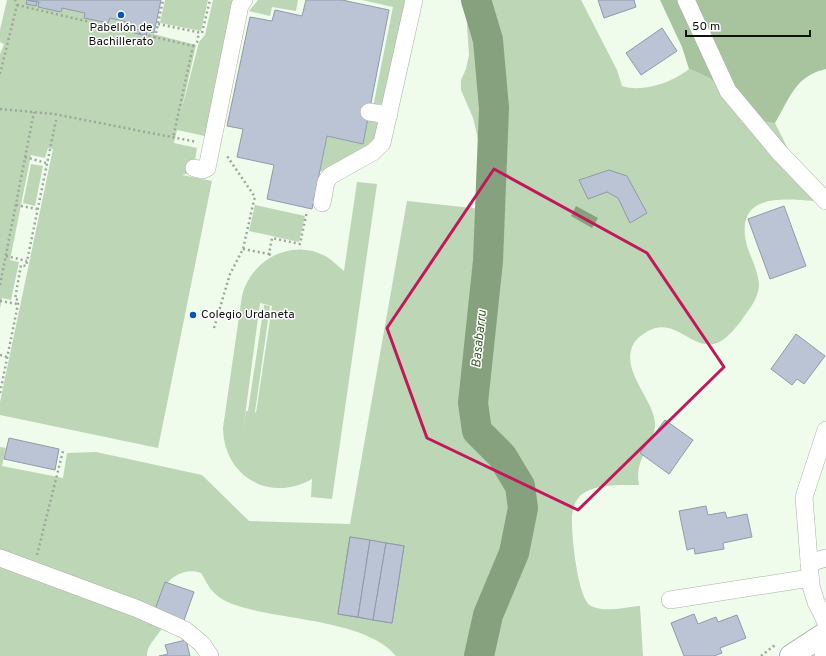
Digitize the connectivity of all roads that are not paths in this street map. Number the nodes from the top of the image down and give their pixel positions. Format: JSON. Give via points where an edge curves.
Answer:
{"nodes":[{"id":1,"x":244,"y":0,"type":"edge"},
{"id":2,"x":414,"y":0,"type":"edge"},
{"id":3,"x":686,"y":0,"type":"edge"},
{"id":4,"x":369,"y":112,"type":"dead end"},
{"id":5,"x":389,"y":115,"type":"junction"},
{"id":6,"x":194,"y":168,"type":"dead end"},
{"id":7,"x":826,"y":201,"type":"edge"},
{"id":8,"x":314,"y":207,"type":"road end"},
{"id":9,"x":826,"y":430,"type":"edge"},
{"id":10,"x":0,"y":558,"type":"edge"},
{"id":11,"x":826,"y":558,"type":"edge"},
{"id":12,"x":810,"y":571,"type":"junction"},
{"id":13,"x":670,"y":600,"type":"dead end"},
{"id":14,"x":826,"y":622,"type":"edge"},
{"id":15,"x":826,"y":634,"type":"edge"},
{"id":16,"x":784,"y":650,"type":"edge"},
{"id":17,"x":826,"y":652,"type":"edge"},
{"id":18,"x":210,"y":656,"type":"edge"},
{"id":19,"x":823,"y":656,"type":"edge"}],
"edges":[{"from":1,"to":6,"type":"lane","via":[[240,5],[207,168]]},
{"from":2,"to":5,"type":"lane"},
{"from":3,"to":7,"type":"lane","via":[[728,91],[779,152]]},
{"from":4,"to":5,"type":"lane"},
{"from":5,"to":8,"type":"lane","via":[[379,148],[330,176]]},
{"from":9,"to":12,"type":"lane","via":[[804,497]]},
{"from":10,"to":18,"type":"lane","via":[[138,609],[186,630],[202,644]]},
{"from":11,"to":12,"type":"lane"},
{"from":12,"to":13,"type":"lane"},
{"from":12,"to":14,"type":"lane","via":[[816,602]]},
{"from":15,"to":16,"type":"main road"},
{"from":17,"to":19,"type":"lane"}]}
